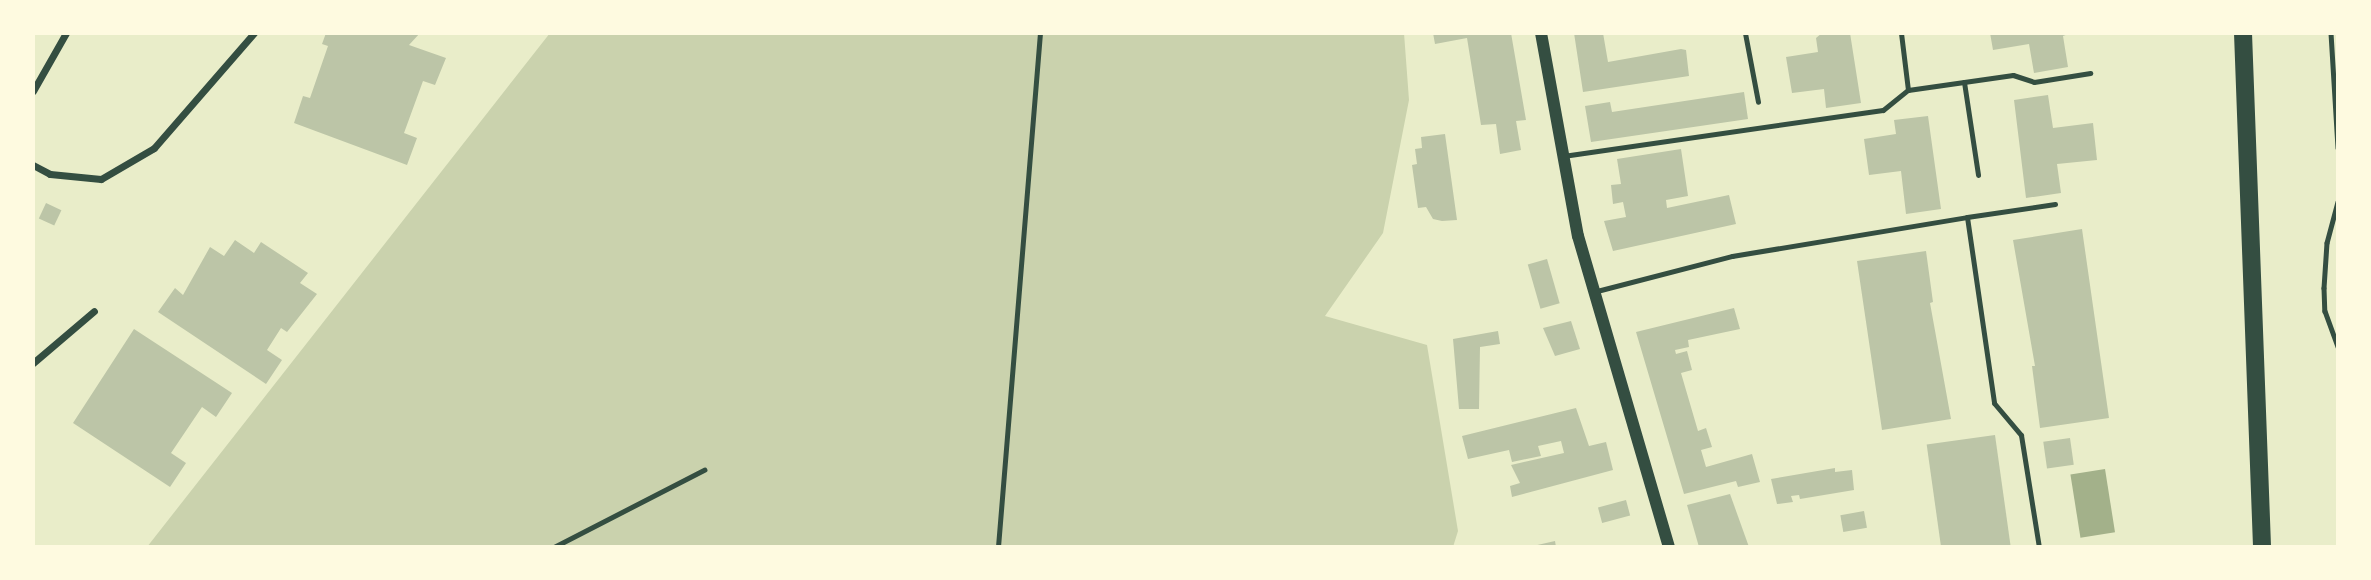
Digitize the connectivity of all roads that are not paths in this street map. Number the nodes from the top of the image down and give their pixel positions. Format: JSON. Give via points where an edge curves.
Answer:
{"nodes":[{"id":1,"x":66,"y":33,"type":"edge"},
{"id":2,"x":254,"y":33,"type":"edge"},
{"id":3,"x":1541,"y":33,"type":"edge"},
{"id":4,"x":1745,"y":33,"type":"edge"},
{"id":5,"x":1901,"y":33,"type":"edge"},
{"id":6,"x":2243,"y":33,"type":"edge"},
{"id":7,"x":2090,"y":73,"type":"dead end"},
{"id":8,"x":1964,"y":82,"type":"junction"},
{"id":9,"x":1908,"y":90,"type":"junction"},
{"id":10,"x":33,"y":91,"type":"edge"},
{"id":11,"x":1758,"y":102,"type":"dead end"},
{"id":12,"x":1563,"y":156,"type":"junction"},
{"id":13,"x":33,"y":165,"type":"edge"},
{"id":14,"x":1979,"y":175,"type":"dead end"},
{"id":15,"x":2055,"y":204,"type":"dead end"},
{"id":16,"x":1967,"y":217,"type":"junction"},
{"id":17,"x":1593,"y":292,"type":"junction"},
{"id":18,"x":94,"y":312,"type":"dead end"},
{"id":19,"x":33,"y":363,"type":"edge"},
{"id":20,"x":1669,"y":547,"type":"edge"},
{"id":21,"x":2039,"y":547,"type":"edge"},
{"id":22,"x":2262,"y":547,"type":"edge"}],
"edges":[{"from":1,"to":10,"type":"street"},
{"from":2,"to":13,"type":"street","via":[[154,148],[101,179],[50,174]]},
{"from":3,"to":12,"type":"street"},
{"from":4,"to":11,"type":"lane"},
{"from":5,"to":9,"type":"lane"},
{"from":6,"to":22,"type":"main road"},
{"from":7,"to":8,"type":"lane","via":[[2034,82],[2013,75]]},
{"from":8,"to":9,"type":"lane"},
{"from":8,"to":14,"type":"lane"},
{"from":9,"to":12,"type":"lane","via":[[1883,110]]},
{"from":12,"to":17,"type":"street"},
{"from":15,"to":16,"type":"lane"},
{"from":16,"to":17,"type":"lane","via":[[1732,256]]},
{"from":16,"to":21,"type":"lane","via":[[1994,402],[2021,435]]},
{"from":17,"to":20,"type":"street"},
{"from":18,"to":19,"type":"street"}]}
